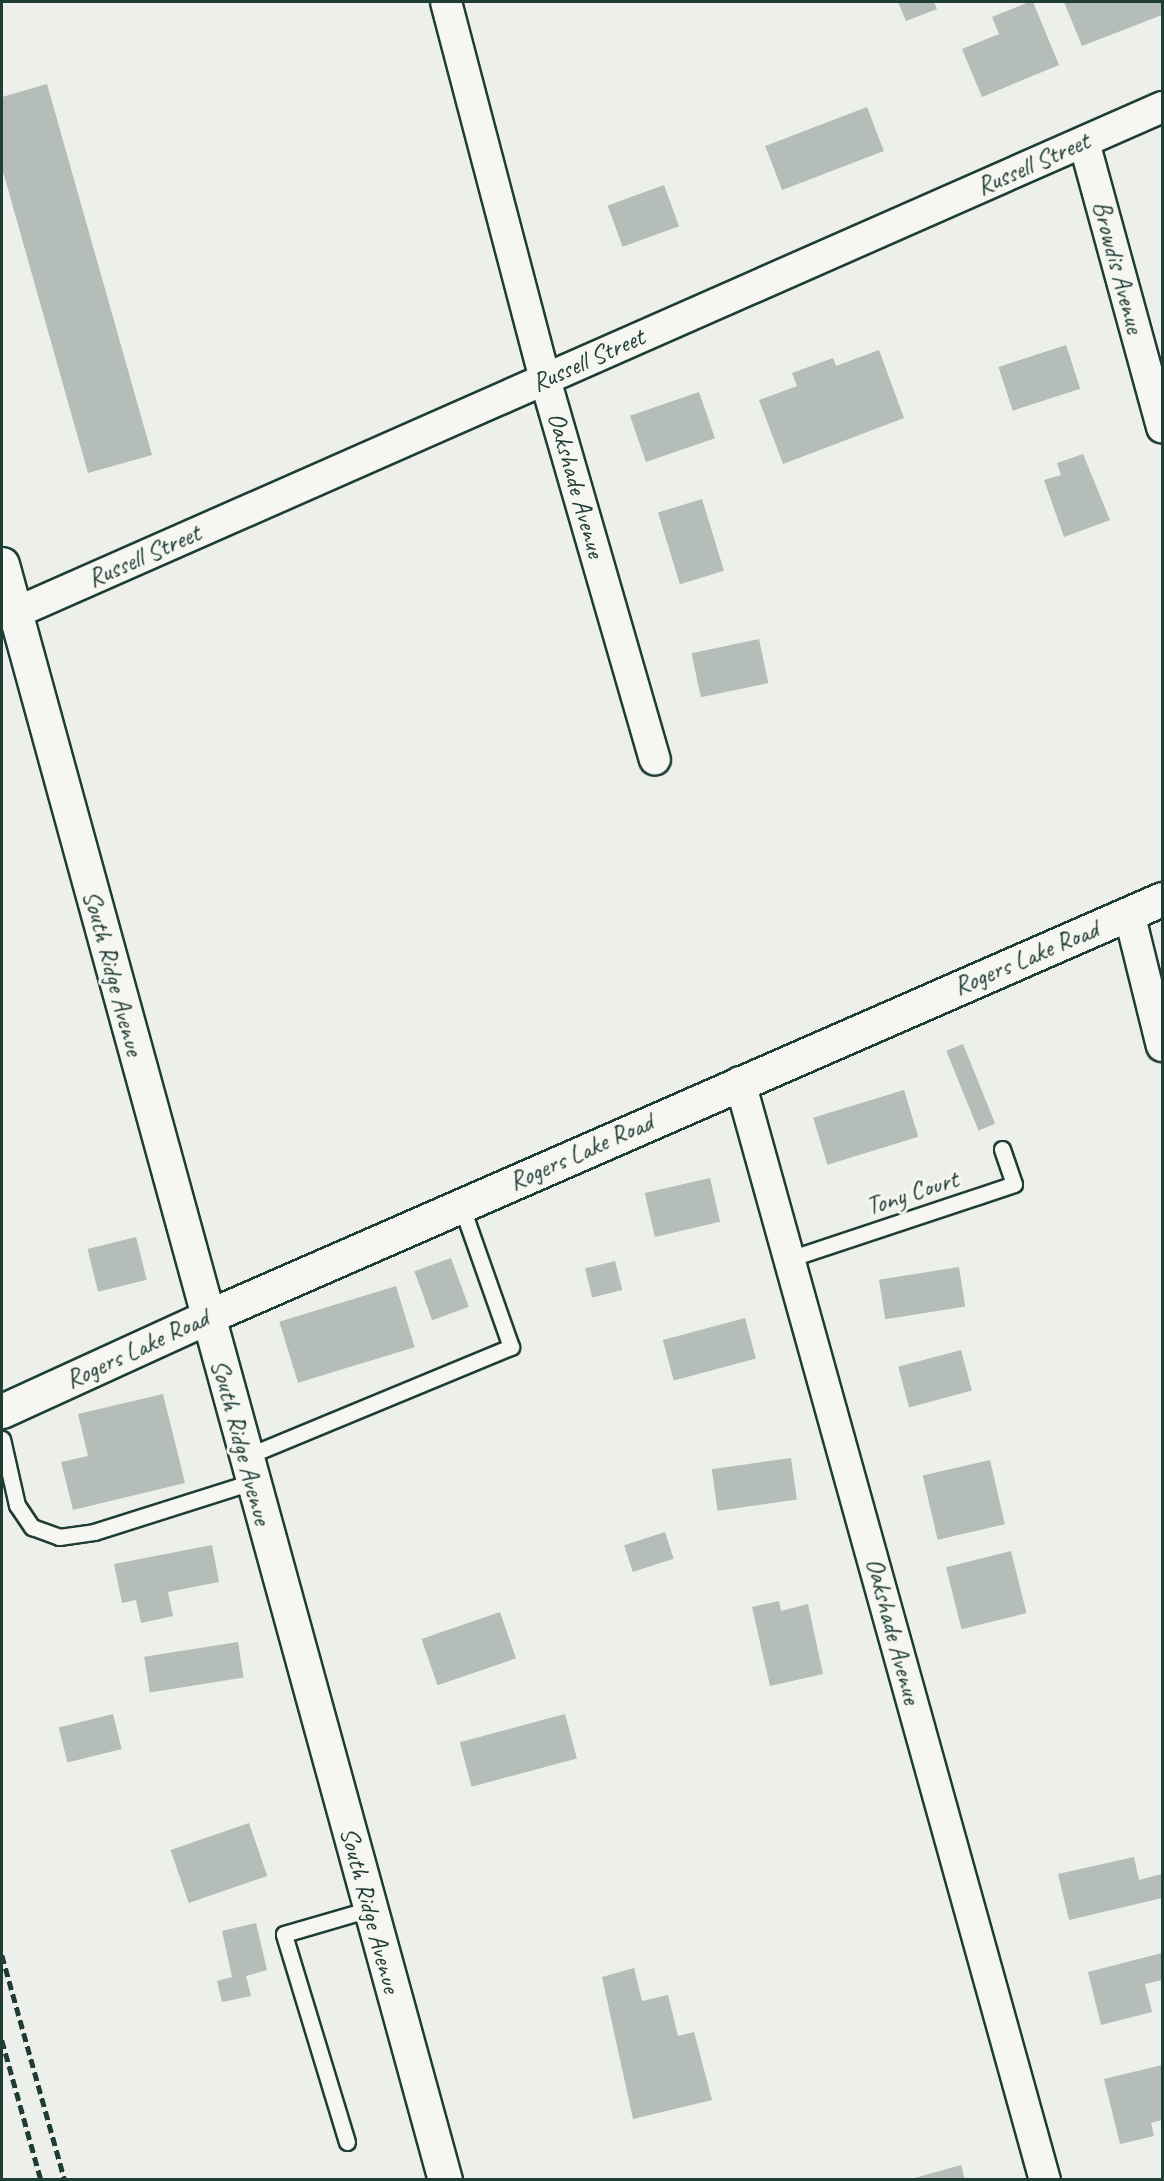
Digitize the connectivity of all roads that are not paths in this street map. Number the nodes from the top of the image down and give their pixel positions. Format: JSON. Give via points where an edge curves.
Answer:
{"nodes":[{"id":1,"x":446,"y":2,"type":"edge"},
{"id":2,"x":1162,"y":107,"type":"edge"},
{"id":3,"x":1084,"y":142,"type":"junction"},
{"id":4,"x":545,"y":378,"type":"junction"},
{"id":5,"x":1162,"y":428,"type":"edge"},
{"id":6,"x":2,"y":564,"type":"edge"},
{"id":7,"x":15,"y":612,"type":"junction"},
{"id":8,"x":655,"y":759,"type":"dead end"},
{"id":9,"x":1162,"y":899,"type":"edge"},
{"id":10,"x":1129,"y":913,"type":"junction"},
{"id":11,"x":1162,"y":1046,"type":"edge"},
{"id":12,"x":740,"y":1082,"type":"junction"},
{"id":13,"x":1002,"y":1149,"type":"dead end"},
{"id":14,"x":461,"y":1205,"type":"junction"},
{"id":15,"x":789,"y":1259,"type":"junction"},
{"id":16,"x":207,"y":1317,"type":"junction"},
{"id":17,"x":2,"y":1411,"type":"edge"},
{"id":18,"x":2,"y":1439,"type":"edge"},
{"id":19,"x":249,"y":1470,"type":"junction"},
{"id":20,"x":370,"y":1909,"type":"junction"},
{"id":21,"x":347,"y":2142,"type":"dead end"},
{"id":22,"x":445,"y":2180,"type":"edge"},
{"id":23,"x":1045,"y":2180,"type":"edge"}],
"edges":[{"from":1,"to":4,"type":"street","name":"Oakshade Avenue"},
{"from":2,"to":3,"type":"street","name":"Russell Street"},
{"from":3,"to":4,"type":"street","name":"Russell Street"},
{"from":3,"to":5,"type":"street","name":"Browdis Avenue"},
{"from":4,"to":7,"type":"street","name":"Russell Street"},
{"from":4,"to":8,"type":"street","name":"Oakshade Avenue"},
{"from":6,"to":7,"type":"street","name":"South Ridge Avenue"},
{"from":7,"to":16,"type":"street","name":"South Ridge Avenue"},
{"from":9,"to":10,"type":"street","name":"Rogers Lake Road"},
{"from":10,"to":11,"type":"street"},
{"from":10,"to":12,"type":"street","name":"Rogers Lake Road"},
{"from":12,"to":14,"type":"street","name":"Rogers Lake Road"},
{"from":12,"to":15,"type":"street","name":"Oakshade Avenue"},
{"from":13,"to":15,"type":"lane","name":"Tony Court","via":[[1014,1184]]},
{"from":14,"to":16,"type":"street","name":"Rogers Lake Road"},
{"from":14,"to":19,"type":"lane","via":[[512,1347]]},
{"from":15,"to":23,"type":"street","name":"Oakshade Avenue"},
{"from":16,"to":17,"type":"street","name":"Rogers Lake Road"},
{"from":16,"to":19,"type":"street","name":"South Ridge Avenue"},
{"from":18,"to":19,"type":"lane","via":[[17,1505],[32,1527],[59,1537],[94,1532]]},
{"from":19,"to":20,"type":"street","name":"South Ridge Avenue"},
{"from":20,"to":21,"type":"lane","via":[[284,1934]]},
{"from":20,"to":22,"type":"street","name":"South Ridge Avenue"}]}
